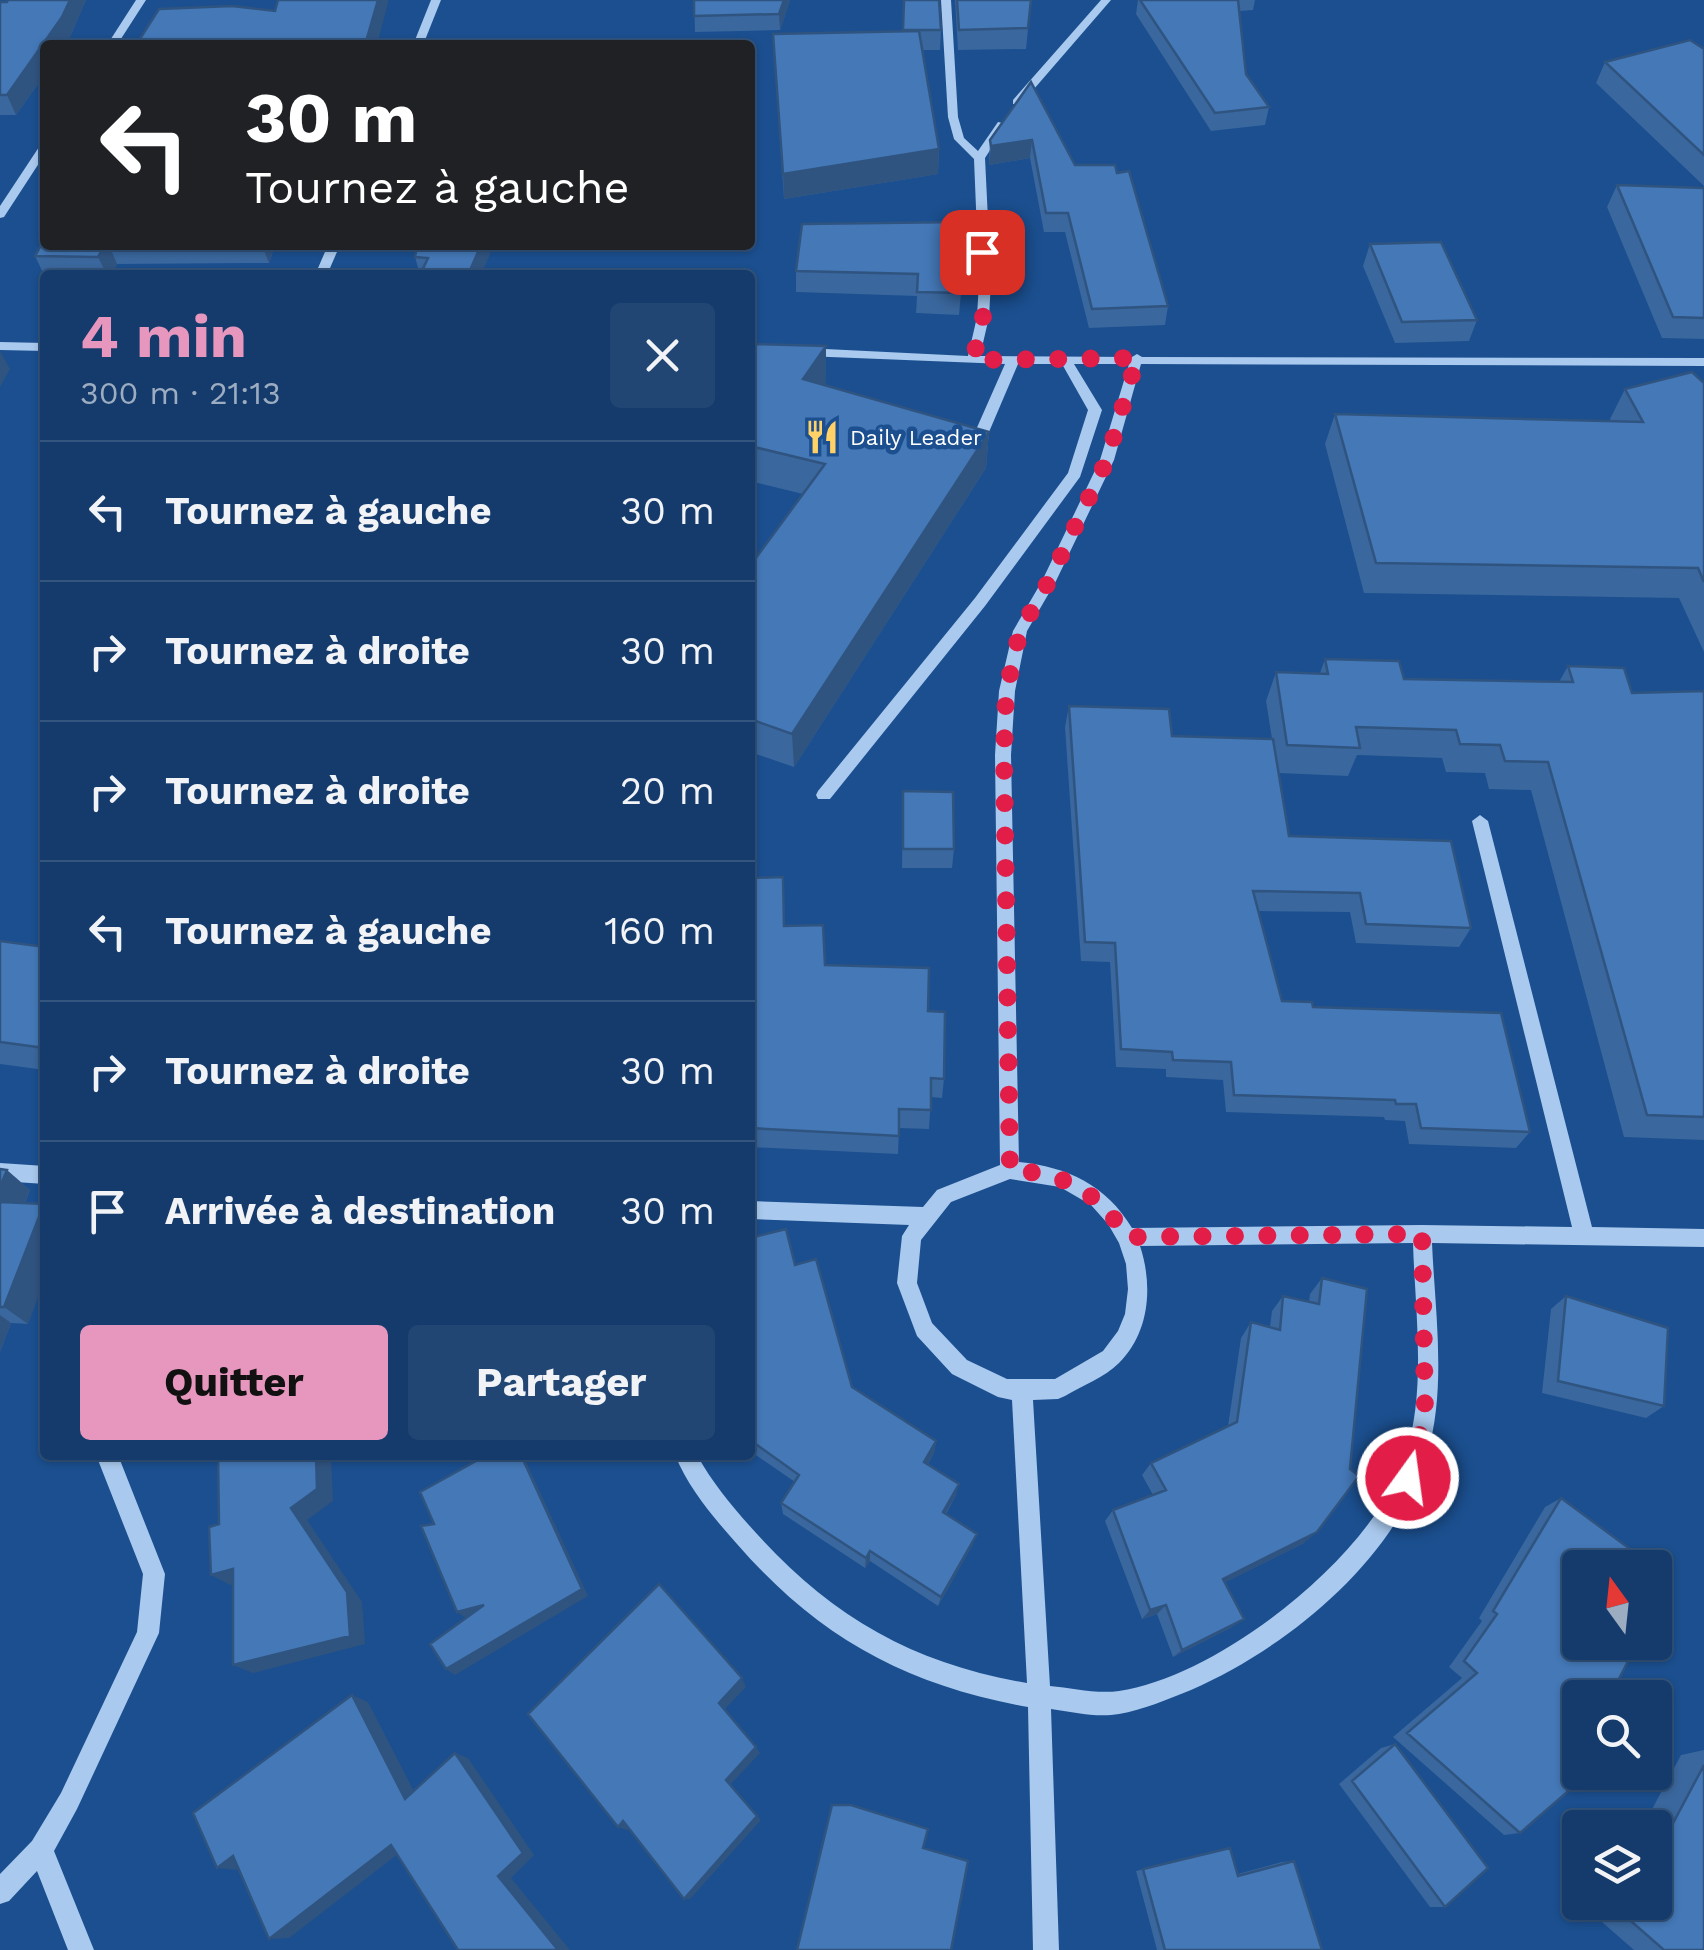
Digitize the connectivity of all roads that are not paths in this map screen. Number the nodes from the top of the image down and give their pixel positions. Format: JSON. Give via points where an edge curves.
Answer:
{"nodes":[{"id":1,"x":142,"y":0,"type":"edge"},
{"id":2,"x":436,"y":0,"type":"edge"},
{"id":3,"x":946,"y":0,"type":"edge"},
{"id":4,"x":1106,"y":0,"type":"edge"},
{"id":5,"x":115,"y":40,"type":"edge"},
{"id":6,"x":420,"y":40,"type":"edge"},
{"id":7,"x":40,"y":154,"type":"edge"},
{"id":8,"x":979,"y":158,"type":"junction"},
{"id":9,"x":0,"y":215,"type":"edge"},
{"id":10,"x":0,"y":346,"type":"edge"},
{"id":11,"x":40,"y":347,"type":"edge"},
{"id":12,"x":786,"y":352,"type":"edge"},
{"id":13,"x":1137,"y":358,"type":"junction"},
{"id":14,"x":1014,"y":359,"type":"junction"},
{"id":15,"x":1065,"y":359,"type":"junction"},
{"id":16,"x":973,"y":360,"type":"junction"},
{"id":17,"x":1704,"y":362,"type":"edge"},
{"id":18,"x":982,"y":432,"type":"edge"},
{"id":19,"x":824,"y":795,"type":"dead end"},
{"id":20,"x":1480,"y":821,"type":"dead end"},
{"id":21,"x":1010,"y":1170,"type":"junction"},
{"id":22,"x":0,"y":1172,"type":"edge"},
{"id":23,"x":40,"y":1176,"type":"edge"},
{"id":24,"x":755,"y":1210,"type":"edge"},
{"id":25,"x":923,"y":1216,"type":"junction"},
{"id":26,"x":1422,"y":1234,"type":"junction"},
{"id":27,"x":1584,"y":1236,"type":"junction"},
{"id":28,"x":1128,"y":1237,"type":"junction"},
{"id":29,"x":1704,"y":1238,"type":"edge"},
{"id":30,"x":1022,"y":1391,"type":"junction"},
{"id":31,"x":108,"y":1460,"type":"edge"},
{"id":32,"x":689,"y":1460,"type":"edge"},
{"id":33,"x":1039,"y":1698,"type":"junction"},
{"id":34,"x":41,"y":1850,"type":"junction"},
{"id":35,"x":0,"y":1892,"type":"edge"},
{"id":36,"x":81,"y":1950,"type":"edge"},
{"id":37,"x":1046,"y":1950,"type":"edge"}],
"edges":[{"from":1,"to":5,"type":"street"},
{"from":2,"to":6,"type":"street"},
{"from":3,"to":8,"type":"street","via":[[953,117],[960,139]]},
{"from":4,"to":8,"type":"street","via":[[1024,92]]},
{"from":7,"to":9,"type":"street"},
{"from":8,"to":16,"type":"street","via":[[985,281]]},
{"from":10,"to":11,"type":"street"},
{"from":12,"to":16,"type":"street"},
{"from":13,"to":15,"type":"street"},
{"from":13,"to":17,"type":"street"},
{"from":13,"to":21,"type":"street","via":[[1107,460],[1020,631],[1006,692]]},
{"from":14,"to":15,"type":"street"},
{"from":14,"to":16,"type":"street"},
{"from":14,"to":18,"type":"street"},
{"from":15,"to":19,"type":"street","via":[[1095,410],[1074,474]]},
{"from":20,"to":27,"type":"street"},
{"from":21,"to":25,"type":"street","via":[[976,1176],[946,1192]]},
{"from":21,"to":28,"type":"street","via":[[1045,1172],[1079,1186]]},
{"from":22,"to":23,"type":"street"},
{"from":24,"to":25,"type":"street"},
{"from":25,"to":30,"type":"street","via":[[908,1250],[906,1288],[919,1325],[944,1358],[980,1381]]},
{"from":26,"to":27,"type":"street"},
{"from":26,"to":28,"type":"street"},
{"from":26,"to":33,"type":"street","via":[[1425,1413],[1408,1478],[1361,1550],[1253,1647],[1185,1680],[1119,1703]]},
{"from":27,"to":29,"type":"street"},
{"from":28,"to":30,"type":"street","via":[[1138,1268],[1131,1329],[1087,1376]]},
{"from":30,"to":33,"type":"street"},
{"from":31,"to":34,"type":"street","via":[[154,1574],[148,1633]]},
{"from":32,"to":33,"type":"street","via":[[769,1564],[834,1621],[888,1652]]},
{"from":33,"to":37,"type":"street"},
{"from":34,"to":35,"type":"street"},
{"from":34,"to":36,"type":"street"}]}
